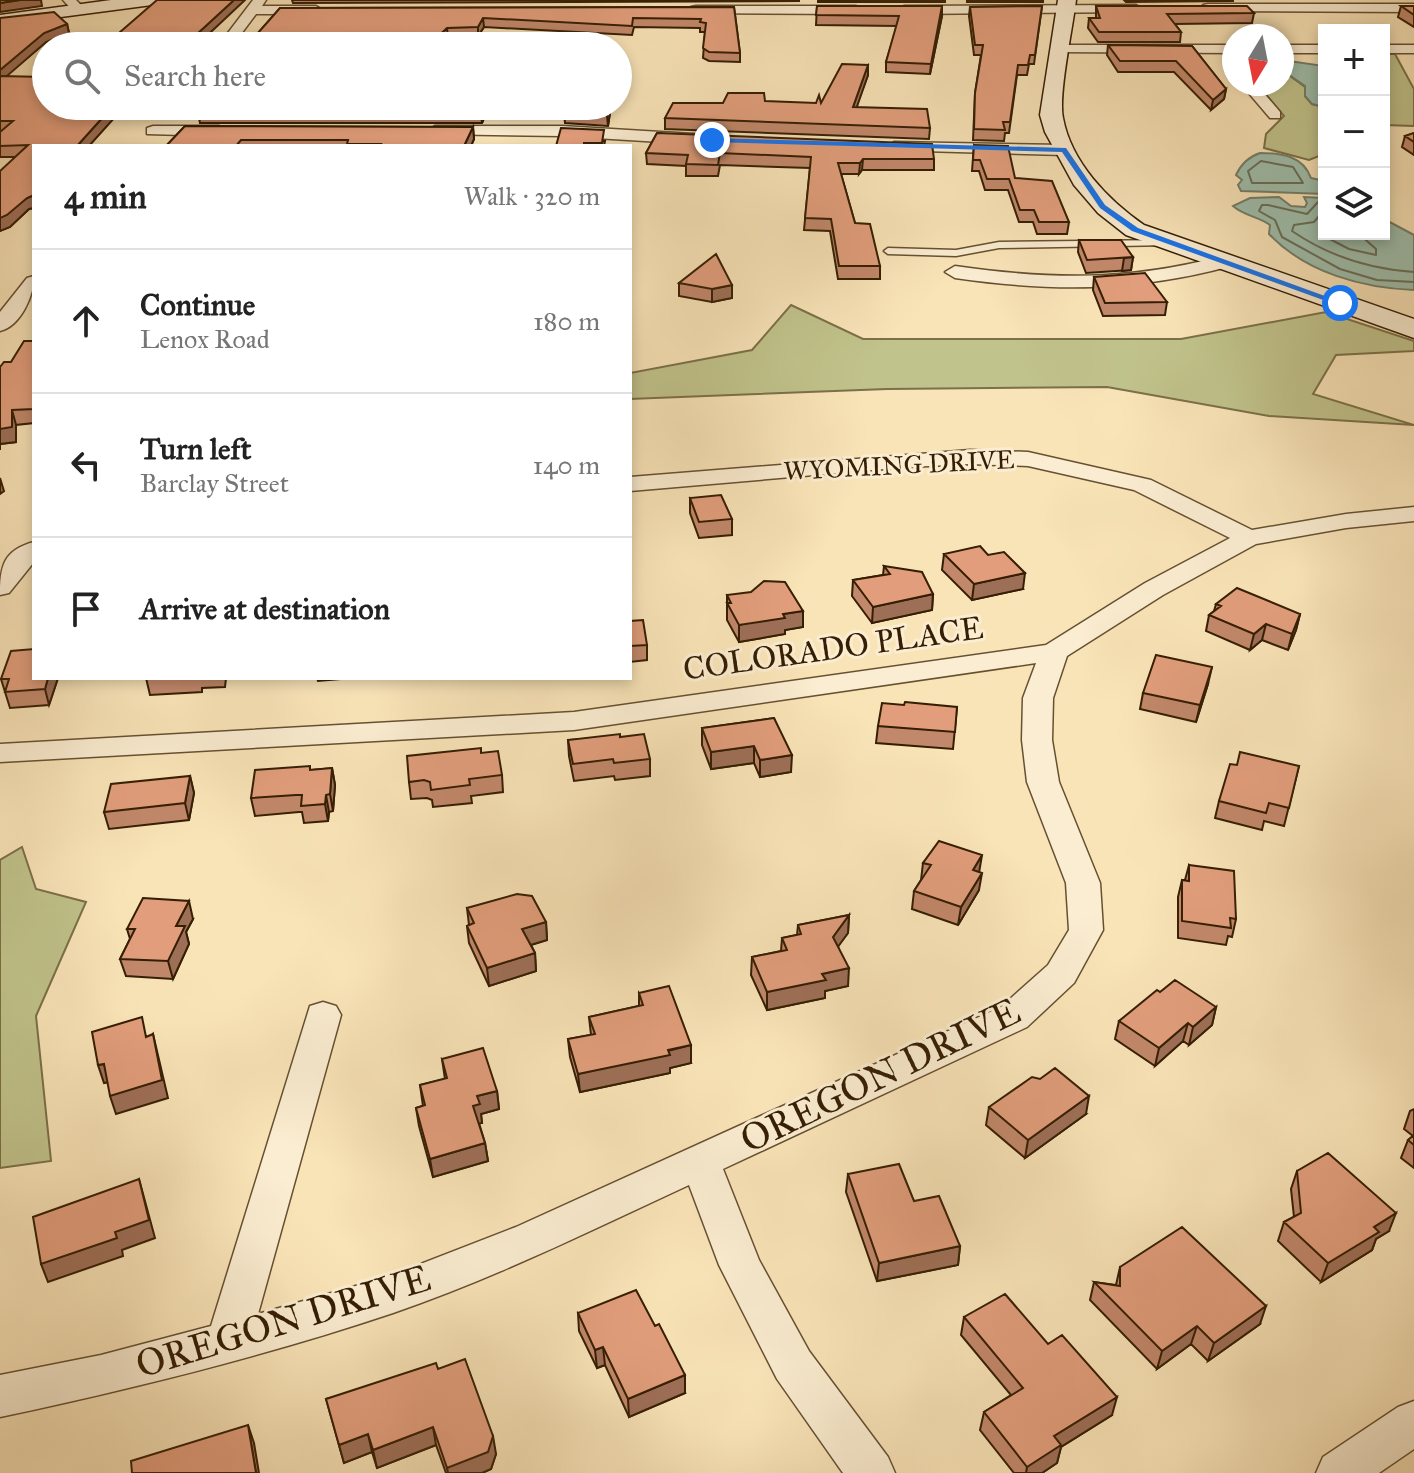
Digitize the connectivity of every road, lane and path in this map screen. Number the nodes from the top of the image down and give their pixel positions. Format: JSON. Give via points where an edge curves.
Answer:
{"nodes":[{"id":1,"x":152,"y":0,"type":"edge"},
{"id":2,"x":1328,"y":4,"type":"edge"},
{"id":3,"x":75,"y":5,"type":"edge"},
{"id":4,"x":257,"y":5,"type":"edge"},
{"id":5,"x":1066,"y":5,"type":"edge"},
{"id":6,"x":1414,"y":8,"type":"edge"},
{"id":7,"x":1145,"y":9,"type":"edge"},
{"id":8,"x":1189,"y":9,"type":"edge"},
{"id":9,"x":330,"y":10,"type":"edge"},
{"id":10,"x":686,"y":10,"type":"edge"},
{"id":11,"x":876,"y":10,"type":"edge"},
{"id":12,"x":892,"y":10,"type":"edge"},
{"id":13,"x":0,"y":20,"type":"edge"},
{"id":14,"x":236,"y":32,"type":"edge"},
{"id":15,"x":1061,"y":49,"type":"junction"},
{"id":16,"x":1217,"y":49,"type":"junction"},
{"id":17,"x":1222,"y":49,"type":"edge"},
{"id":18,"x":1294,"y":49,"type":"edge"},
{"id":19,"x":1318,"y":49,"type":"edge"},
{"id":20,"x":1390,"y":49,"type":"edge"},
{"id":21,"x":1414,"y":49,"type":"edge"},
{"id":22,"x":1222,"y":55,"type":"edge"},
{"id":23,"x":1258,"y":96,"type":"edge"},
{"id":24,"x":1275,"y":115,"type":"dead end"},
{"id":25,"x":163,"y":120,"type":"edge"},
{"id":26,"x":153,"y":131,"type":"junction"},
{"id":27,"x":230,"y":131,"type":"edge"},
{"id":28,"x":417,"y":131,"type":"edge"},
{"id":29,"x":523,"y":138,"type":"edge"},
{"id":30,"x":712,"y":140,"type":"edge"},
{"id":31,"x":141,"y":143,"type":"dead end"},
{"id":32,"x":871,"y":146,"type":"edge"},
{"id":33,"x":1064,"y":150,"type":"junction"},
{"id":34,"x":1142,"y":232,"type":"junction"},
{"id":35,"x":1087,"y":240,"type":"junction"},
{"id":36,"x":1170,"y":242,"type":"junction"},
{"id":37,"x":1025,"y":245,"type":"junction"},
{"id":38,"x":1100,"y":245,"type":"junction"},
{"id":39,"x":888,"y":251,"type":"dead end"},
{"id":40,"x":1224,"y":262,"type":"junction"},
{"id":41,"x":955,"y":272,"type":"dead end"},
{"id":42,"x":32,"y":284,"type":"edge"},
{"id":43,"x":32,"y":321,"type":"edge"},
{"id":44,"x":1,"y":323,"type":"edge"},
{"id":45,"x":1414,"y":329,"type":"edge"},
{"id":46,"x":632,"y":484,"type":"edge"},
{"id":47,"x":1408,"y":520,"type":"edge"},
{"id":48,"x":1249,"y":538,"type":"junction"},
{"id":49,"x":32,"y":551,"type":"edge"},
{"id":50,"x":0,"y":587,"type":"edge"},
{"id":51,"x":1054,"y":652,"type":"junction"},
{"id":52,"x":0,"y":753,"type":"edge"},
{"id":53,"x":323,"y":1015,"type":"dead end"},
{"id":54,"x":701,"y":1163,"type":"junction"},
{"id":55,"x":229,"y":1339,"type":"junction"},
{"id":56,"x":0,"y":1396,"type":"edge"},
{"id":57,"x":1414,"y":1422,"type":"edge"},
{"id":58,"x":871,"y":1473,"type":"edge"},
{"id":59,"x":1340,"y":1473,"type":"edge"}],
"edges":[{"from":1,"to":3,"type":"street"},
{"from":2,"to":6,"type":"street"},
{"from":2,"to":8,"type":"street"},
{"from":3,"to":13,"type":"street"},
{"from":4,"to":9,"type":"street"},
{"from":4,"to":14,"type":"street"},
{"from":5,"to":7,"type":"street"},
{"from":5,"to":12,"type":"street"},
{"from":5,"to":15,"type":"street"},
{"from":10,"to":11,"type":"street"},
{"from":15,"to":16,"type":"street"},
{"from":15,"to":33,"type":"street","via":[[1051,115]]},
{"from":16,"to":17,"type":"street"},
{"from":16,"to":22,"type":"street"},
{"from":18,"to":19,"type":"street"},
{"from":20,"to":21,"type":"street"},
{"from":23,"to":24,"type":"street"},
{"from":25,"to":26,"type":"street"},
{"from":26,"to":27,"type":"street"},
{"from":26,"to":31,"type":"street"},
{"from":28,"to":29,"type":"street"},
{"from":29,"to":30,"type":"street"},
{"from":32,"to":33,"type":"street"},
{"from":33,"to":34,"type":"street","via":[[1103,206]]},
{"from":34,"to":35,"type":"lane"},
{"from":34,"to":36,"type":"street"},
{"from":35,"to":37,"type":"lane","via":[[1037,239]]},
{"from":35,"to":38,"type":"lane"},
{"from":36,"to":38,"type":"lane"},
{"from":36,"to":40,"type":"street"},
{"from":37,"to":38,"type":"lane"},
{"from":37,"to":39,"type":"lane","via":[[956,253]]},
{"from":40,"to":41,"type":"street","via":[[1171,278],[1103,284],[1052,284]]},
{"from":40,"to":45,"type":"street"},
{"from":42,"to":44,"type":"street"},
{"from":43,"to":44,"type":"street"},
{"from":46,"to":48,"type":"street","name":"WYOMING DRIVE","via":[[908,460],[1028,459],[1142,485]]},
{"from":47,"to":48,"type":"street","via":[[1346,521]]},
{"from":48,"to":51,"type":"street"},
{"from":49,"to":50,"type":"street"},
{"from":51,"to":52,"type":"street","name":"COLORADO PLACE","via":[[574,721]]},
{"from":51,"to":54,"type":"street","name":"OREGON DRIVE","via":[[1038,698],[1037,740],[1043,782],[1083,883],[1086,930],[1061,974],[1014,1017]]},
{"from":53,"to":55,"type":"street"},
{"from":54,"to":55,"type":"street","name":"OREGON DRIVE","via":[[393,1294]]},
{"from":54,"to":58,"type":"street","via":[[740,1265],[793,1365]]},
{"from":55,"to":56,"type":"street","name":"OREGON DRIVE","via":[[101,1375]]},
{"from":57,"to":59,"type":"street"}]}
